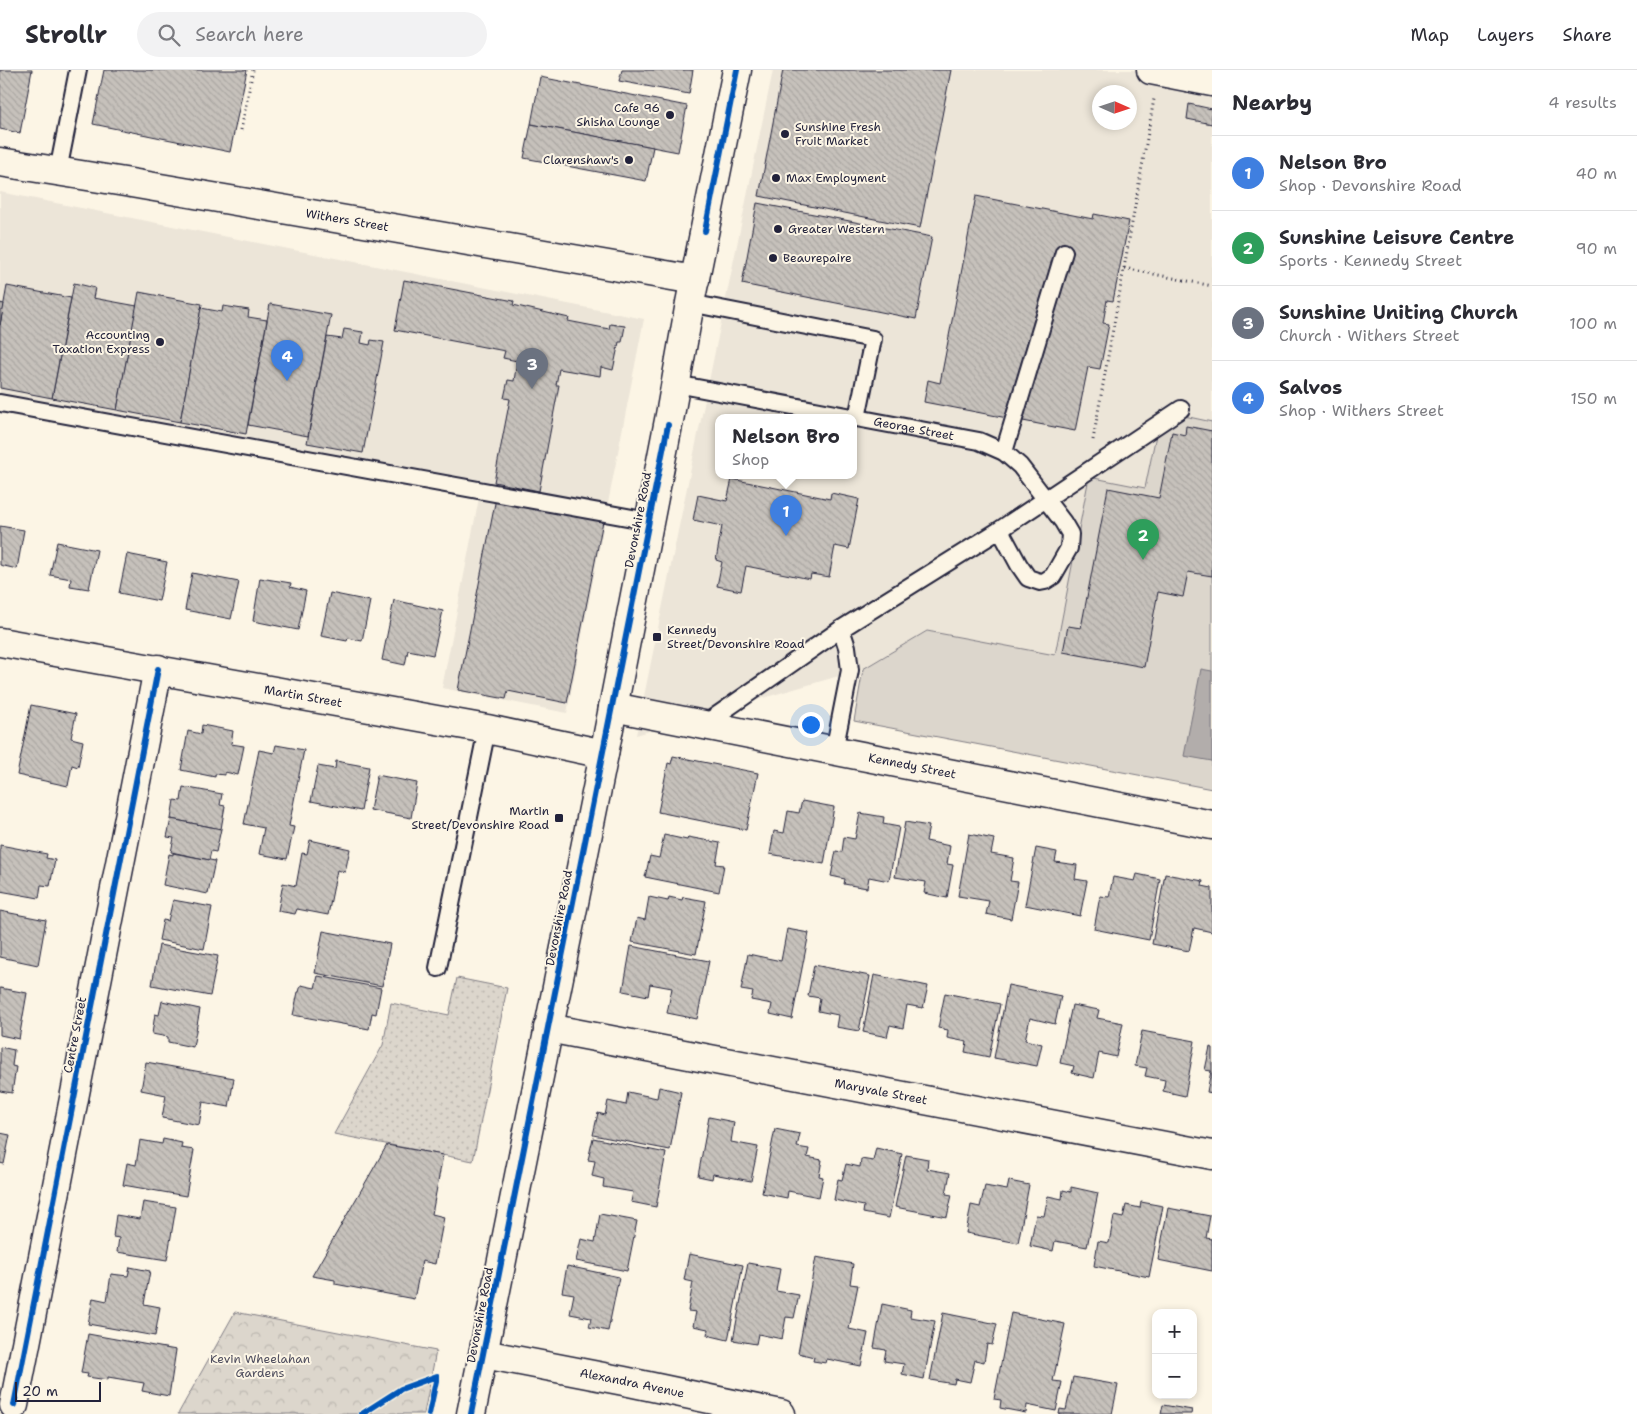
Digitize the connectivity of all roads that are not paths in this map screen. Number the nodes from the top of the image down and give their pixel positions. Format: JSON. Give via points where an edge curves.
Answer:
{"nodes":[{"id":1,"x":78,"y":70,"type":"edge"},
{"id":2,"x":737,"y":70,"type":"edge"},
{"id":3,"x":1155,"y":71,"type":"edge"},
{"id":4,"x":1212,"y":82,"type":"edge"},
{"id":5,"x":0,"y":162,"type":"edge"},
{"id":6,"x":58,"y":171,"type":"junction"},
{"id":7,"x":1064,"y":252,"type":"dead end"},
{"id":8,"x":692,"y":292,"type":"junction"},
{"id":9,"x":676,"y":384,"type":"junction"},
{"id":10,"x":0,"y":403,"type":"edge"},
{"id":11,"x":1181,"y":410,"type":"dead end"},
{"id":12,"x":836,"y":414,"type":"edge"},
{"id":13,"x":857,"y":418,"type":"joint"},
{"id":14,"x":1004,"y":452,"type":"junction"},
{"id":15,"x":1045,"y":499,"type":"junction"},
{"id":16,"x":649,"y":521,"type":"junction"},
{"id":17,"x":1000,"y":530,"type":"junction"},
{"id":18,"x":841,"y":629,"type":"junction"},
{"id":19,"x":0,"y":642,"type":"edge"},
{"id":20,"x":158,"y":669,"type":"junction"},
{"id":21,"x":613,"y":707,"type":"junction"},
{"id":22,"x":703,"y":725,"type":"junction"},
{"id":23,"x":487,"y":729,"type":"junction"},
{"id":24,"x":834,"y":751,"type":"junction"},
{"id":25,"x":604,"y":754,"type":"junction"},
{"id":26,"x":1212,"y":825,"type":"edge"},
{"id":27,"x":438,"y":968,"type":"dead end"},
{"id":28,"x":548,"y":1028,"type":"junction"},
{"id":29,"x":1212,"y":1155,"type":"edge"},
{"id":30,"x":484,"y":1354,"type":"junction"},
{"id":31,"x":14,"y":1405,"type":"dead end"},
{"id":32,"x":471,"y":1414,"type":"edge"},
{"id":33,"x":782,"y":1414,"type":"edge"}],
"edges":[{"from":1,"to":6,"type":"lane"},
{"from":2,"to":8,"type":"street","name":"Devonshire Road"},
{"from":3,"to":4,"type":"street"},
{"from":5,"to":6,"type":"street","name":"Withers Street"},
{"from":6,"to":8,"type":"street","name":"Withers Street"},
{"from":7,"to":14,"type":"lane"},
{"from":8,"to":9,"type":"street","name":"Devonshire Road"},
{"from":8,"to":13,"type":"lane","via":[[873,339]]},
{"from":9,"to":12,"type":"lane","name":"George Street"},
{"from":9,"to":16,"type":"street","name":"Devonshire Road"},
{"from":10,"to":16,"type":"lane"},
{"from":11,"to":15,"type":"lane"},
{"from":13,"to":14,"type":"lane","name":"George Street","via":[[979,440]]},
{"from":14,"to":15,"type":"lane","name":"George Street","via":[[1020,466]]},
{"from":15,"to":17,"type":"lane"},
{"from":15,"to":17,"type":"lane","via":[[1070,534],[1069,548],[1053,576],[1040,582],[1028,578],[1018,566]]},
{"from":16,"to":21,"type":"street","name":"Devonshire Road"},
{"from":17,"to":18,"type":"lane"},
{"from":18,"to":22,"type":"lane"},
{"from":18,"to":24,"type":"lane","via":[[848,647],[850,670]]},
{"from":19,"to":20,"type":"street","name":"Martin Street"},
{"from":20,"to":23,"type":"street","name":"Martin Street"},
{"from":20,"to":31,"type":"street","name":"Centre Street"},
{"from":21,"to":22,"type":"street","name":"Kennedy Street"},
{"from":21,"to":25,"type":"street","name":"Devonshire Road"},
{"from":22,"to":24,"type":"street","name":"Kennedy Street"},
{"from":23,"to":25,"type":"street","name":"Martin Street"},
{"from":23,"to":27,"type":"lane"},
{"from":24,"to":26,"type":"street","name":"Kennedy Street"},
{"from":25,"to":28,"type":"street","name":"Devonshire Road"},
{"from":28,"to":29,"type":"street","name":"Maryvale Street"},
{"from":28,"to":30,"type":"street","name":"Devonshire Road"},
{"from":30,"to":32,"type":"street","name":"Devonshire Road"},
{"from":30,"to":33,"type":"street","name":"Alexandra Avenue"}]}
